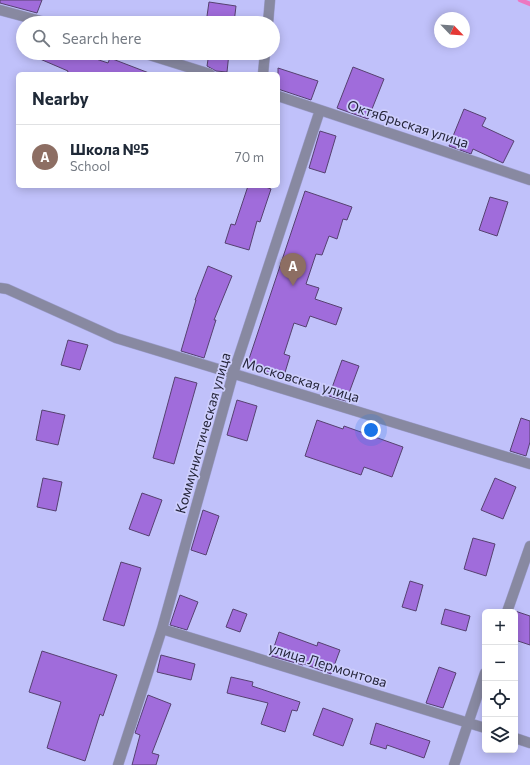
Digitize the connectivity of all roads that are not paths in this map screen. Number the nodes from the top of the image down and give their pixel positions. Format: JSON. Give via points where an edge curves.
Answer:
{"nodes":[{"id":1,"x":270,"y":0,"type":"edge"},
{"id":2,"x":0,"y":10,"type":"edge"},
{"id":3,"x":22,"y":16,"type":"edge"},
{"id":4,"x":269,"y":16,"type":"edge"},
{"id":5,"x":165,"y":60,"type":"edge"},
{"id":6,"x":264,"y":60,"type":"edge"},
{"id":7,"x":204,"y":72,"type":"edge"},
{"id":8,"x":263,"y":72,"type":"edge"},
{"id":9,"x":280,"y":97,"type":"edge"},
{"id":10,"x":320,"y":110,"type":"junction"},
{"id":11,"x":530,"y":180,"type":"edge"},
{"id":12,"x":0,"y":288,"type":"edge"},
{"id":13,"x":233,"y":374,"type":"junction"},
{"id":14,"x":530,"y":464,"type":"edge"},
{"id":15,"x":530,"y":546,"type":"edge"},
{"id":16,"x":508,"y":609,"type":"edge"},
{"id":17,"x":162,"y":629,"type":"junction"},
{"id":18,"x":483,"y":681,"type":"edge"},
{"id":19,"x":468,"y":722,"type":"junction"},
{"id":20,"x":482,"y":727,"type":"edge"},
{"id":21,"x":518,"y":739,"type":"edge"},
{"id":22,"x":530,"y":743,"type":"edge"},
{"id":23,"x":118,"y":765,"type":"edge"},
{"id":24,"x":454,"y":765,"type":"edge"}],
"edges":[{"from":1,"to":4,"type":"street"},
{"from":2,"to":3,"type":"street"},
{"from":5,"to":7,"type":"street"},
{"from":6,"to":8,"type":"street"},
{"from":9,"to":10,"type":"street","name":"Октябрьская улица"},
{"from":10,"to":11,"type":"street","name":"Октябрьская улица"},
{"from":10,"to":13,"type":"street","name":"Коммунистическая улица"},
{"from":12,"to":13,"type":"street","name":"Московская улица","via":[[116,338]]},
{"from":13,"to":14,"type":"street","name":"Московская улица"},
{"from":13,"to":17,"type":"street","name":"Коммунистическая улица"},
{"from":15,"to":16,"type":"street"},
{"from":17,"to":19,"type":"street","name":"улица Лермонтова"},
{"from":17,"to":23,"type":"street","name":"Коммунистическая улица"},
{"from":18,"to":19,"type":"street"},
{"from":19,"to":20,"type":"street","name":"улица Лермонтова"},
{"from":19,"to":24,"type":"street"},
{"from":21,"to":22,"type":"street"}]}
